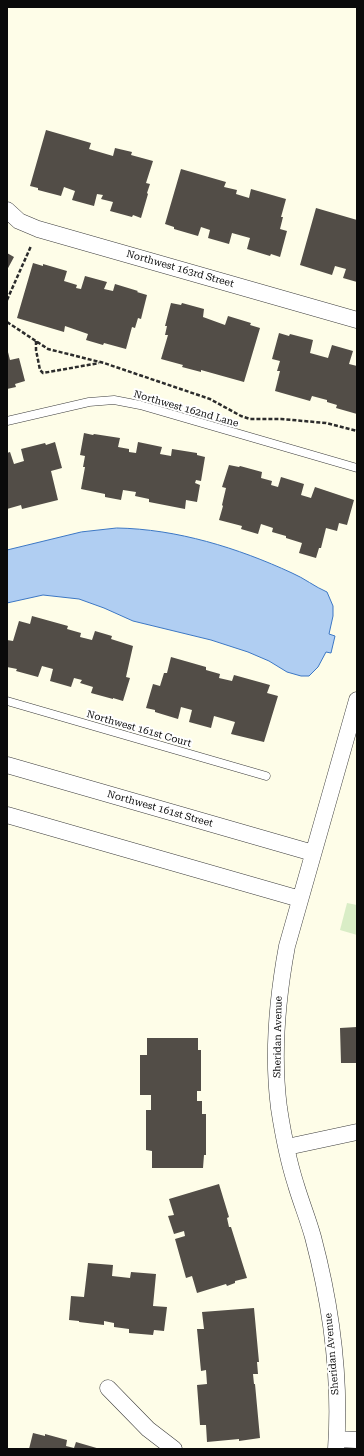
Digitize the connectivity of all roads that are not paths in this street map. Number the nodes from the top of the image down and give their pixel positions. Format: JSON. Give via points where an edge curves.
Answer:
{"nodes":[{"id":1,"x":7,"y":210,"type":"edge"},
{"id":2,"x":357,"y":320,"type":"edge"},
{"id":3,"x":7,"y":422,"type":"edge"},
{"id":4,"x":357,"y":468,"type":"edge"},
{"id":5,"x":7,"y":701,"type":"edge"},
{"id":6,"x":357,"y":701,"type":"edge"},
{"id":7,"x":7,"y":765,"type":"edge"},
{"id":8,"x":266,"y":776,"type":"dead end"},
{"id":9,"x":7,"y":814,"type":"edge"},
{"id":10,"x":313,"y":853,"type":"junction"},
{"id":11,"x":300,"y":899,"type":"junction"},
{"id":12,"x":357,"y":1132,"type":"edge"},
{"id":13,"x":287,"y":1147,"type":"junction"},
{"id":14,"x":108,"y":1388,"type":"dead end"},
{"id":15,"x":357,"y":1440,"type":"edge"},
{"id":16,"x":336,"y":1444,"type":"edge"},
{"id":17,"x":174,"y":1449,"type":"edge"}],
"edges":[{"from":1,"to":2,"type":"street","name":"Northwest 163rd Street","via":[[19,221],[38,229]]},
{"from":3,"to":4,"type":"lane","name":"Northwest 162nd Lane","via":[[89,402],[114,400]]},
{"from":5,"to":8,"type":"lane","name":"Northwest 161st Court"},
{"from":6,"to":10,"type":"street","name":"Sheridan Avenue"},
{"from":7,"to":10,"type":"street","name":"Northwest 161st Street"},
{"from":9,"to":11,"type":"street"},
{"from":10,"to":11,"type":"street","name":"Sheridan Avenue"},
{"from":11,"to":13,"type":"street","name":"Sheridan Avenue","via":[[287,946],[276,1027],[279,1102]]},
{"from":12,"to":13,"type":"street"},
{"from":13,"to":16,"type":"street","name":"Sheridan Avenue","via":[[324,1283],[332,1330],[336,1376]]},
{"from":14,"to":17,"type":"street","via":[[148,1429]]},
{"from":15,"to":16,"type":"street"}]}
